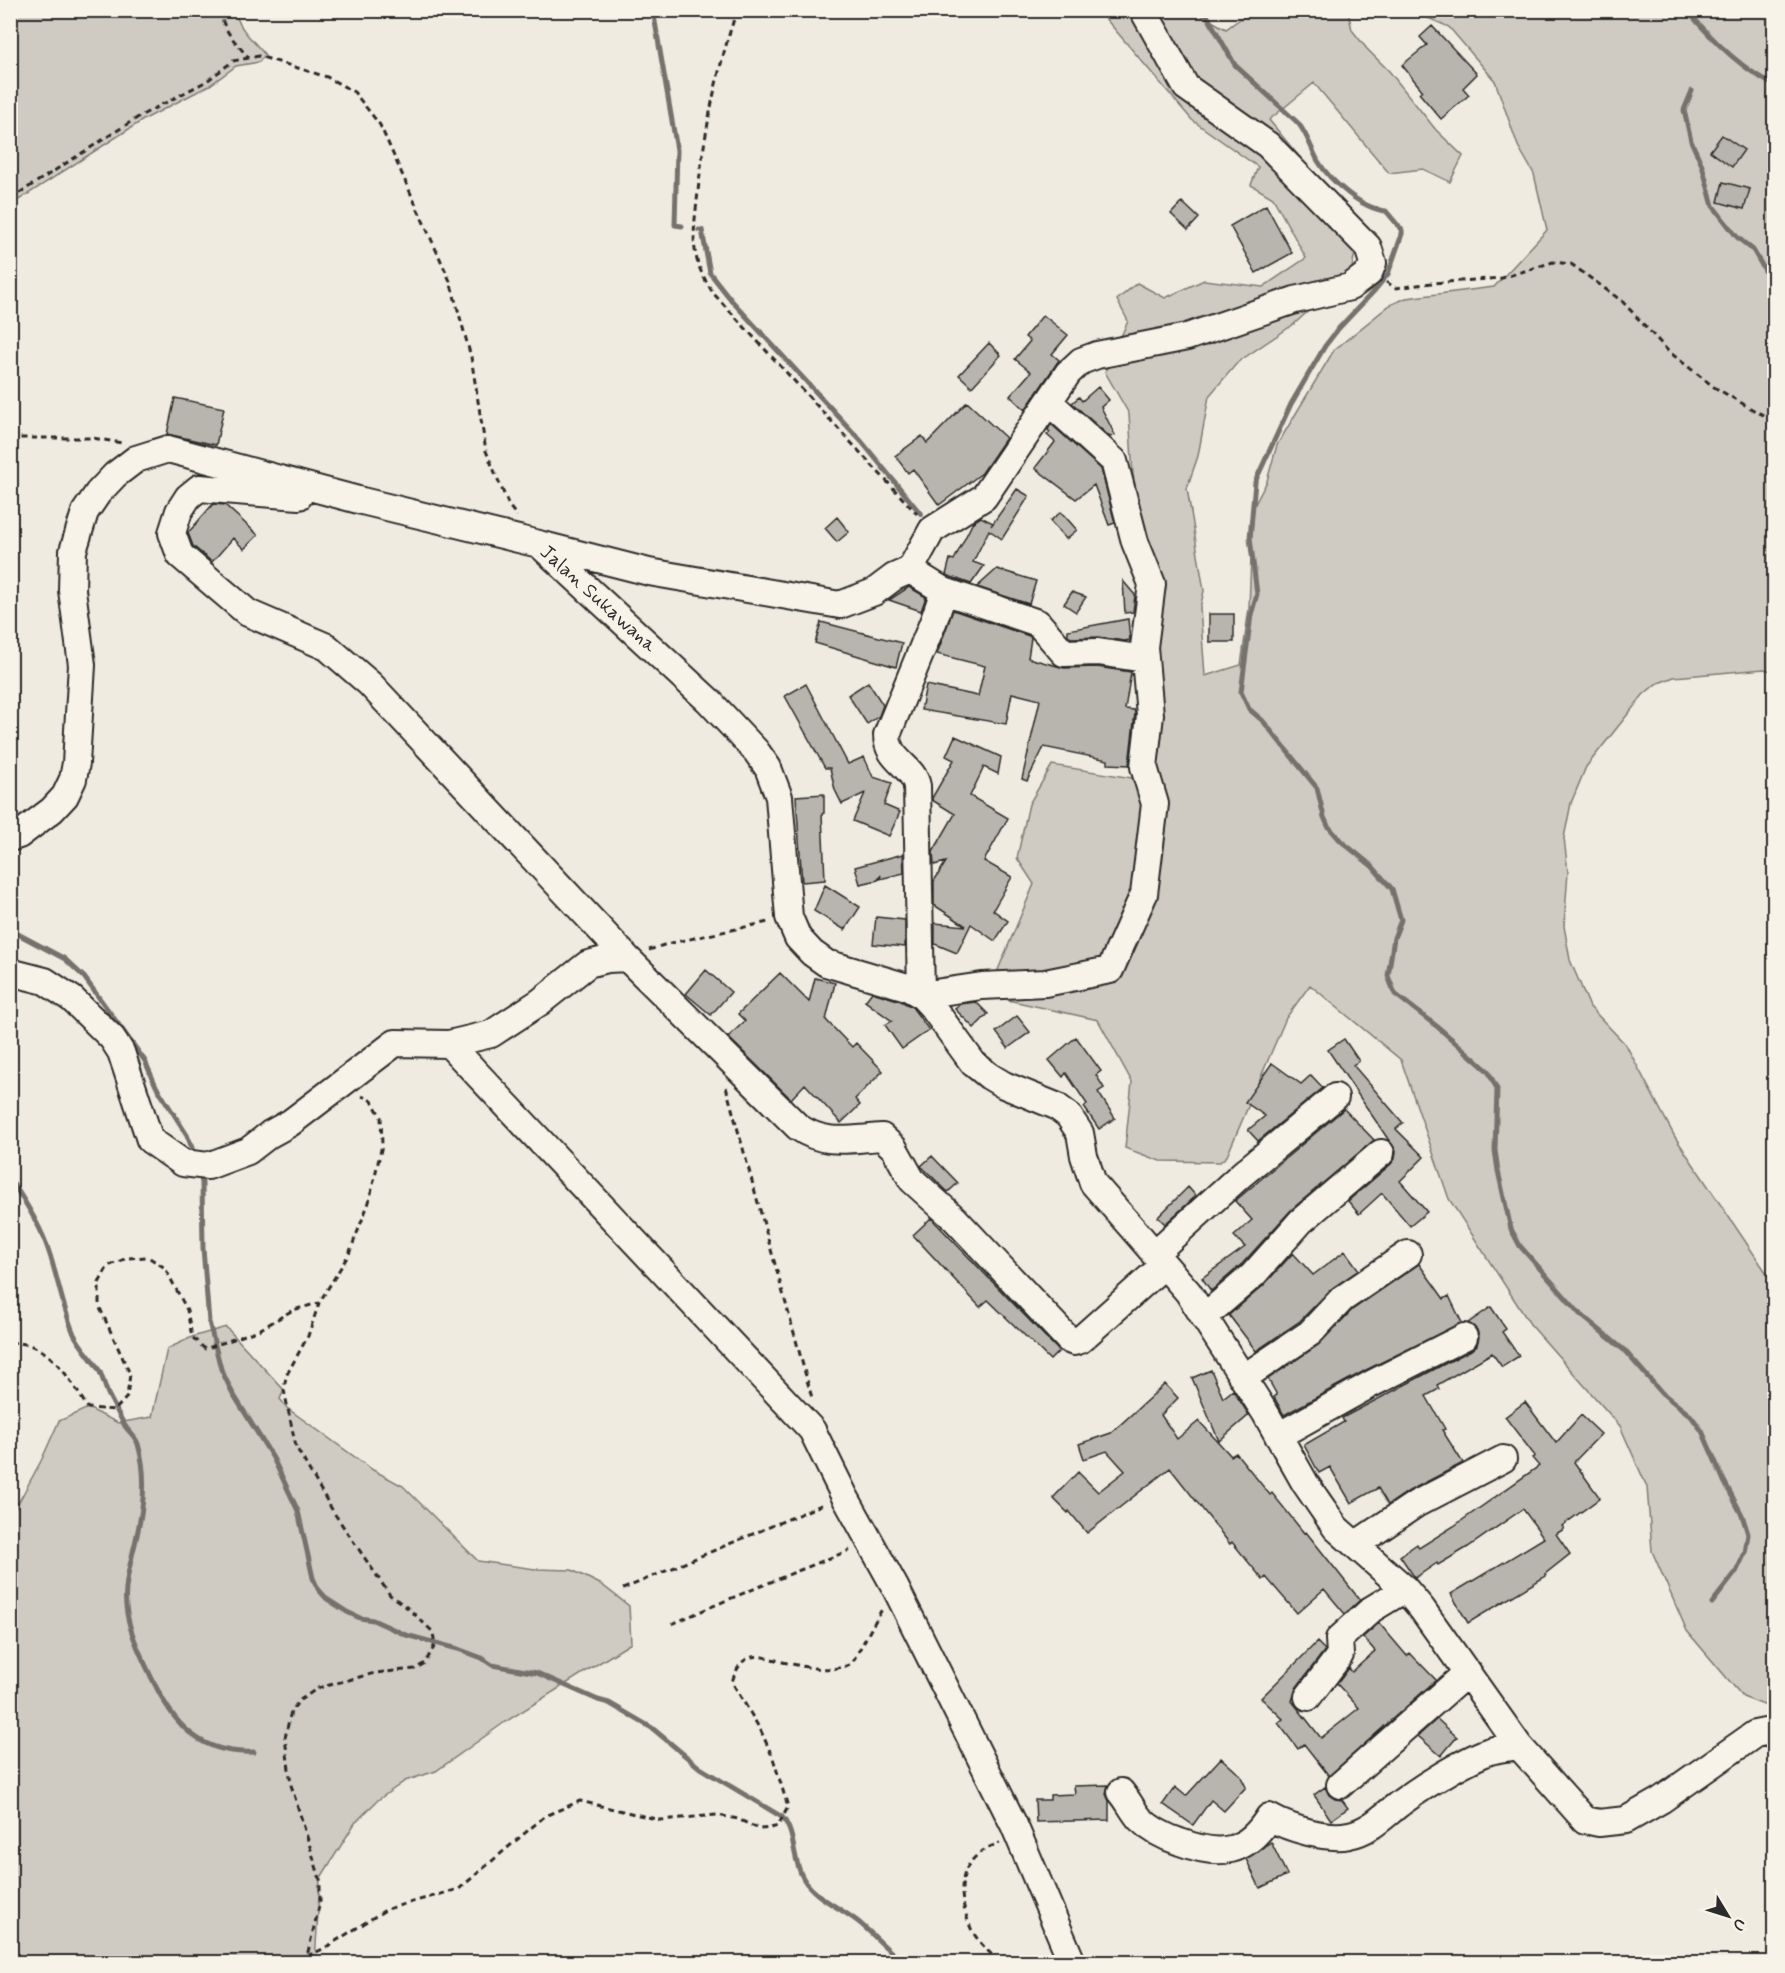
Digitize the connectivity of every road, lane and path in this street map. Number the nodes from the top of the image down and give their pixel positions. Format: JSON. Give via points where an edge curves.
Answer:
{"nodes":[{"id":1,"x":221,"y":10,"type":"edge"},
{"id":2,"x":737,"y":10,"type":"edge"},
{"id":3,"x":1143,"y":10,"type":"edge"},
{"id":4,"x":249,"y":58,"type":"junction"},
{"id":5,"x":10,"y":199,"type":"edge"},
{"id":6,"x":1370,"y":273,"type":"junction"},
{"id":7,"x":1048,"y":402,"type":"junction"},
{"id":8,"x":1774,"y":420,"type":"edge"},
{"id":9,"x":10,"y":438,"type":"edge"},
{"id":10,"x":124,"y":444,"type":"dead end"},
{"id":11,"x":362,"y":501,"type":"junction"},
{"id":12,"x":932,"y":530,"type":"junction"},
{"id":13,"x":539,"y":544,"type":"junction"},
{"id":14,"x":910,"y":570,"type":"junction"},
{"id":15,"x":944,"y":591,"type":"junction"},
{"id":16,"x":1145,"y":659,"type":"junction"},
{"id":17,"x":10,"y":838,"type":"edge"},
{"id":18,"x":789,"y":917,"type":"junction"},
{"id":19,"x":627,"y":958,"type":"junction"},
{"id":20,"x":10,"y":972,"type":"edge"},
{"id":21,"x":921,"y":994,"type":"junction"},
{"id":22,"x":449,"y":1044,"type":"junction"},
{"id":23,"x":724,"y":1080,"type":"dead end"},
{"id":24,"x":357,"y":1093,"type":"dead end"},
{"id":25,"x":1335,"y":1097,"type":"dead end"},
{"id":26,"x":1381,"y":1153,"type":"dead end"},
{"id":27,"x":1408,"y":1254,"type":"dead end"},
{"id":28,"x":1159,"y":1259,"type":"junction"},
{"id":29,"x":319,"y":1303,"type":"junction"},
{"id":30,"x":1204,"y":1317,"type":"junction"},
{"id":31,"x":1464,"y":1337,"type":"dead end"},
{"id":32,"x":10,"y":1343,"type":"edge"},
{"id":33,"x":1243,"y":1378,"type":"junction"},
{"id":34,"x":812,"y":1430,"type":"junction"},
{"id":35,"x":1278,"y":1436,"type":"junction"},
{"id":36,"x":1503,"y":1459,"type":"dead end"},
{"id":37,"x":844,"y":1495,"type":"junction"},
{"id":38,"x":869,"y":1542,"type":"junction"},
{"id":39,"x":1354,"y":1545,"type":"junction"},
{"id":40,"x":895,"y":1587,"type":"junction"},
{"id":41,"x":623,"y":1589,"type":"dead end"},
{"id":42,"x":1405,"y":1590,"type":"junction"},
{"id":43,"x":672,"y":1624,"type":"dead end"},
{"id":44,"x":1468,"y":1672,"type":"junction"},
{"id":45,"x":1308,"y":1697,"type":"dead end"},
{"id":46,"x":1774,"y":1735,"type":"edge"},
{"id":47,"x":1519,"y":1746,"type":"junction"},
{"id":48,"x":1340,"y":1785,"type":"dead end"},
{"id":49,"x":1121,"y":1792,"type":"dead end"},
{"id":50,"x":1019,"y":1838,"type":"junction"},
{"id":51,"x":10,"y":1950,"type":"edge"},
{"id":52,"x":306,"y":1956,"type":"junction"},
{"id":53,"x":19,"y":1962,"type":"edge"},
{"id":54,"x":303,"y":1962,"type":"edge"},
{"id":55,"x":999,"y":1962,"type":"edge"},
{"id":56,"x":1072,"y":1962,"type":"edge"}],
"edges":[{"from":1,"to":4,"type":"path","via":[[221,21]]},
{"from":2,"to":12,"type":"path","via":[[723,51],[704,143],[693,235],[702,274],[721,302]]},
{"from":3,"to":6,"type":"street","via":[[1186,87],[1268,145],[1313,190],[1368,247],[1373,263]]},
{"from":4,"to":5,"type":"path","via":[[233,61],[207,81],[140,116]]},
{"from":4,"to":13,"type":"path","via":[[259,56],[327,77],[354,92],[380,125],[450,281],[471,357],[486,451],[509,506]]},
{"from":6,"to":7,"type":"street","via":[[1350,287],[1295,300],[1187,337],[1097,355],[1068,373]]},
{"from":6,"to":8,"type":"path","via":[[1396,288],[1502,278],[1553,262],[1571,264],[1622,301],[1668,351],[1714,387]]},
{"from":7,"to":12,"type":"street","via":[[984,497]]},
{"from":7,"to":16,"type":"street","via":[[1114,461],[1152,584]]},
{"from":9,"to":10,"type":"path","via":[[92,438]]},
{"from":11,"to":13,"type":"street","name":"Jalan Sukawana"},
{"from":11,"to":17,"type":"street","name":"Jalan Sukawana","via":[[168,449],[136,459],[115,475],[85,512],[73,551],[72,590],[82,665],[73,779],[52,810]]},
{"from":11,"to":19,"type":"street","via":[[199,488],[179,511],[172,533],[180,555],[248,613],[339,655]]},
{"from":12,"to":14,"type":"street"},
{"from":13,"to":14,"type":"street","via":[[649,572],[840,605],[874,592]]},
{"from":13,"to":18,"type":"street","name":"Jalan Sukawana","via":[[709,701],[768,768],[779,797]]},
{"from":14,"to":15,"type":"street"},
{"from":15,"to":16,"type":"street","via":[[1038,623],[1064,653],[1098,652]]},
{"from":15,"to":21,"type":"street","via":[[887,735],[887,745],[895,759],[916,779],[918,786]]},
{"from":16,"to":21,"type":"street","via":[[1150,715],[1144,767],[1155,804],[1144,894],[1110,970],[1046,983]]},
{"from":18,"to":19,"type":"path","via":[[667,944]]},
{"from":18,"to":21,"type":"street","name":"Jalan Sukawana","via":[[798,938],[826,963]]},
{"from":19,"to":22,"type":"street","via":[[588,964],[491,1034]]},
{"from":19,"to":28,"type":"street","via":[[809,1135],[827,1141],[882,1137],[894,1148],[912,1180],[1070,1340],[1080,1340]]},
{"from":20,"to":22,"type":"street","via":[[45,981],[72,999],[112,1038],[121,1052],[150,1140],[183,1163],[208,1166],[248,1151],[395,1043]]},
{"from":21,"to":28,"type":"street","via":[[973,1063],[1004,1085],[1056,1106],[1068,1115],[1080,1133],[1093,1183]]},
{"from":22,"to":34,"type":"street"},
{"from":23,"to":34,"type":"path","via":[[812,1398]]},
{"from":24,"to":29,"type":"path","via":[[372,1101],[381,1117],[382,1145],[369,1202],[349,1254]]},
{"from":25,"to":28,"type":"street","via":[[1242,1174]]},
{"from":26,"to":30,"type":"street","via":[[1301,1221],[1253,1275]]},
{"from":27,"to":33,"type":"street","via":[[1342,1299],[1310,1333]]},
{"from":28,"to":30,"type":"street"},
{"from":29,"to":32,"type":"path","via":[[205,1349],[192,1337],[187,1310],[165,1268],[148,1257],[128,1258],[108,1266],[99,1283],[99,1306],[130,1374],[127,1397],[115,1410],[88,1408],[55,1360],[24,1342]]},
{"from":29,"to":52,"type":"path","via":[[308,1336],[286,1377],[284,1390],[296,1447],[334,1513],[390,1595],[432,1631],[434,1647],[425,1663],[415,1669],[375,1673],[318,1688],[291,1711],[285,1738],[291,1785],[320,1879],[320,1902]]},
{"from":30,"to":33,"type":"street"},
{"from":31,"to":35,"type":"street"},
{"from":33,"to":35,"type":"street"},
{"from":34,"to":37,"type":"street"},
{"from":35,"to":39,"type":"street","via":[[1305,1484],[1336,1528]]},
{"from":36,"to":39,"type":"street","via":[[1416,1504]]},
{"from":37,"to":38,"type":"street"},
{"from":37,"to":41,"type":"path"},
{"from":38,"to":40,"type":"street"},
{"from":38,"to":43,"type":"path"},
{"from":39,"to":42,"type":"street"},
{"from":40,"to":50,"type":"street"},
{"from":40,"to":52,"type":"path","via":[[856,1658],[844,1668],[752,1656],[736,1669],[732,1683],[765,1740],[788,1806],[778,1826],[759,1829],[717,1815],[660,1820],[580,1801],[545,1816],[459,1889],[387,1909]]},
{"from":42,"to":44,"type":"street"},
{"from":42,"to":45,"type":"street","via":[[1372,1609],[1339,1639],[1340,1655]]},
{"from":44,"to":47,"type":"street"},
{"from":44,"to":48,"type":"street"},
{"from":46,"to":47,"type":"street","via":[[1755,1734],[1626,1820],[1599,1823],[1585,1820]]},
{"from":47,"to":49,"type":"street","via":[[1489,1751],[1468,1761],[1403,1801],[1374,1825],[1348,1836],[1298,1829],[1269,1817],[1258,1835],[1224,1851],[1198,1849],[1159,1834],[1140,1818]]},
{"from":50,"to":55,"type":"path","via":[[987,1847],[968,1864],[963,1875],[961,1893],[970,1927]]},
{"from":50,"to":56,"type":"street"},
{"from":51,"to":53,"type":"path"},
{"from":52,"to":54,"type":"path"}]}
